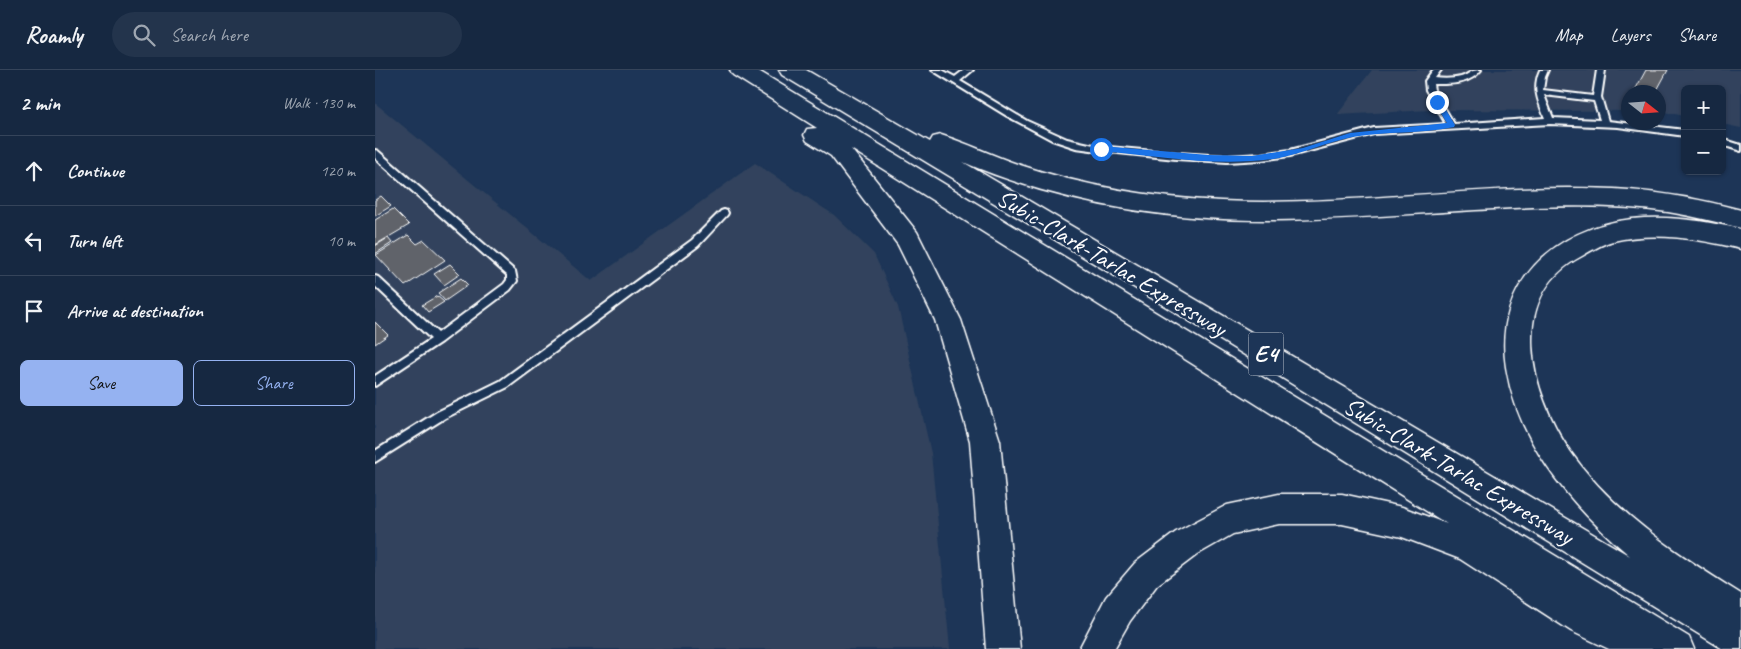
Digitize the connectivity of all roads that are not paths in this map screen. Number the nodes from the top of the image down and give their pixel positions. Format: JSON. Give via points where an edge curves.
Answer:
{"nodes":[{"id":1,"x":740,"y":70,"type":"edge"},
{"id":2,"x":790,"y":70,"type":"edge"},
{"id":3,"x":800,"y":70,"type":"edge"},
{"id":4,"x":937,"y":70,"type":"edge"},
{"id":5,"x":969,"y":70,"type":"edge"},
{"id":6,"x":1437,"y":70,"type":"edge"},
{"id":7,"x":1477,"y":70,"type":"edge"},
{"id":8,"x":1545,"y":70,"type":"edge"},
{"id":9,"x":1601,"y":70,"type":"edge"},
{"id":10,"x":955,"y":81,"type":"junction"},
{"id":11,"x":1429,"y":81,"type":"junction"},
{"id":12,"x":1539,"y":92,"type":"junction"},
{"id":13,"x":1596,"y":99,"type":"junction"},
{"id":14,"x":1550,"y":120,"type":"junction"},
{"id":15,"x":1605,"y":123,"type":"junction"},
{"id":16,"x":1451,"y":125,"type":"junction"},
{"id":17,"x":1681,"y":132,"type":"edge"},
{"id":18,"x":1726,"y":143,"type":"edge"},
{"id":19,"x":1741,"y":148,"type":"edge"},
{"id":20,"x":375,"y":153,"type":"edge"},
{"id":21,"x":724,"y":213,"type":"dead end"},
{"id":22,"x":1741,"y":219,"type":"edge"},
{"id":23,"x":1741,"y":239,"type":"edge"},
{"id":24,"x":375,"y":280,"type":"edge"},
{"id":25,"x":438,"y":339,"type":"junction"},
{"id":26,"x":375,"y":382,"type":"edge"},
{"id":27,"x":375,"y":457,"type":"edge"},
{"id":28,"x":1741,"y":613,"type":"edge"},
{"id":29,"x":1741,"y":641,"type":"edge"},
{"id":30,"x":1003,"y":649,"type":"edge"},
{"id":31,"x":1096,"y":649,"type":"edge"},
{"id":32,"x":1646,"y":649,"type":"edge"},
{"id":33,"x":1677,"y":649,"type":"edge"}],
"edges":[{"from":1,"to":30,"type":"highway","via":[[772,108],[839,150],[908,239],[948,320],[985,441]]},
{"from":1,"to":33,"type":"highway","name":"Subic-Clark-Tarlac Expressway","number":"E4"},
{"from":2,"to":29,"type":"highway","name":"Subic-Clark-Tarlac Expressway","number":"E4"},
{"from":3,"to":22,"type":"highway","via":[[974,157],[1070,188],[1144,202],[1214,210],[1272,211],[1609,197],[1686,205]]},
{"from":4,"to":10,"type":"lane"},
{"from":5,"to":10,"type":"lane"},
{"from":6,"to":11,"type":"lane"},
{"from":7,"to":11,"type":"lane","via":[[1463,80]]},
{"from":8,"to":12,"type":"lane","via":[[1539,79]]},
{"from":9,"to":13,"type":"lane"},
{"from":10,"to":16,"type":"lane","via":[[1028,126],[1058,139],[1101,149],[1173,156],[1252,159],[1303,150],[1350,135]]},
{"from":11,"to":16,"type":"lane","via":[[1430,90]]},
{"from":12,"to":13,"type":"lane"},
{"from":12,"to":14,"type":"lane"},
{"from":13,"to":15,"type":"lane"},
{"from":14,"to":15,"type":"lane"},
{"from":14,"to":16,"type":"lane"},
{"from":15,"to":17,"type":"lane"},
{"from":18,"to":19,"type":"lane"},
{"from":20,"to":25,"type":"lane","via":[[512,274],[512,281],[507,287]]},
{"from":21,"to":27,"type":"lane","via":[[695,243],[504,384],[441,414]]},
{"from":23,"to":28,"type":"highway","via":[[1685,229],[1644,228],[1579,244],[1538,277],[1524,307],[1517,356],[1535,420],[1561,463],[1579,485],[1612,520],[1653,554]]},
{"from":24,"to":25,"type":"lane"},
{"from":25,"to":26,"type":"lane"},
{"from":31,"to":32,"type":"highway","via":[[1118,609],[1146,574],[1187,542],[1227,520],[1244,516],[1279,509],[1342,508],[1402,522],[1469,548],[1583,619]]}]}
